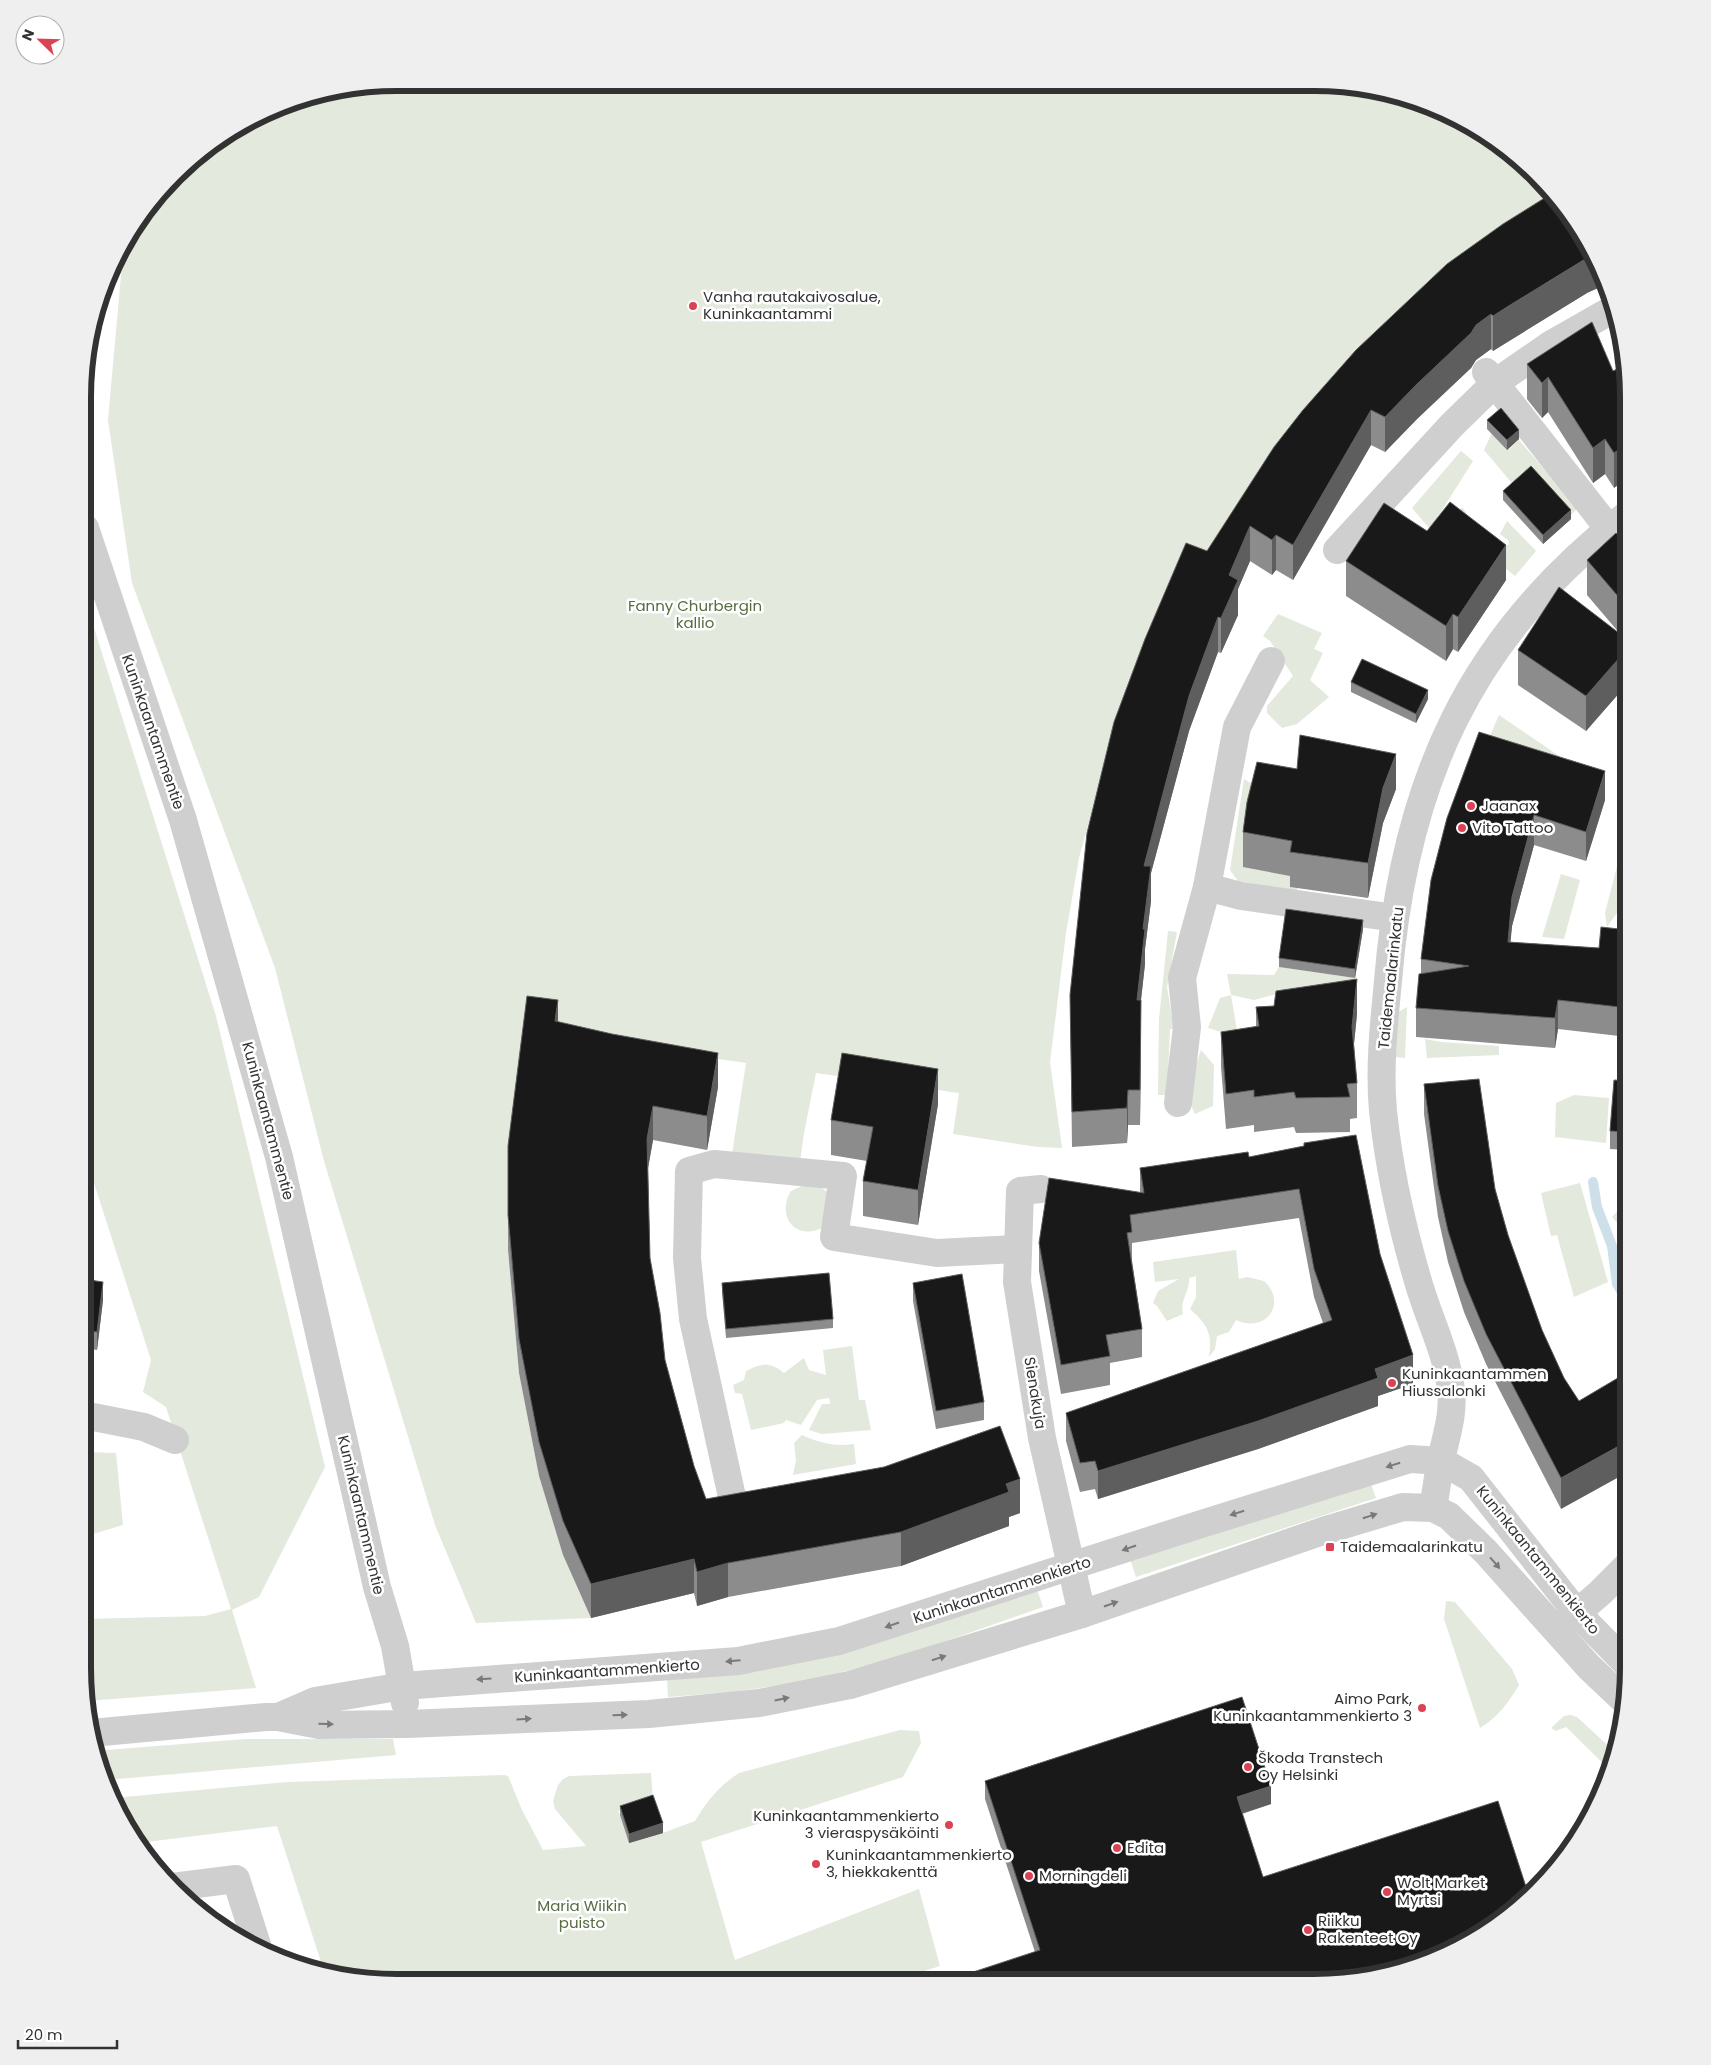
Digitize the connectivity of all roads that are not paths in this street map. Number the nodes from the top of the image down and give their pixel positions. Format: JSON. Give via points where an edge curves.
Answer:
{"nodes":[{"id":1,"x":1607,"y":312,"type":"edge"},
{"id":2,"x":1490,"y":377,"type":"junction"},
{"id":3,"x":1619,"y":521,"type":"edge"},
{"id":4,"x":91,"y":546,"type":"edge"},
{"id":5,"x":1337,"y":550,"type":"dead end"},
{"id":6,"x":1271,"y":661,"type":"dead end"},
{"id":7,"x":1207,"y":886,"type":"junction"},
{"id":8,"x":1395,"y":918,"type":"junction"},
{"id":9,"x":1178,"y":1103,"type":"dead end"},
{"id":10,"x":1041,"y":1188,"type":"dead end"},
{"id":11,"x":1016,"y":1249,"type":"junction"},
{"id":12,"x":91,"y":1417,"type":"edge"},
{"id":13,"x":176,"y":1440,"type":"dead end"},
{"id":14,"x":1440,"y":1461,"type":"junction"},
{"id":15,"x":734,"y":1506,"type":"edge"},
{"id":16,"x":1433,"y":1508,"type":"junction"},
{"id":17,"x":1071,"y":1567,"type":"junction"},
{"id":18,"x":1620,"y":1572,"type":"edge"},
{"id":19,"x":1577,"y":1613,"type":"junction"},
{"id":20,"x":1082,"y":1614,"type":"junction"},
{"id":21,"x":1555,"y":1631,"type":"junction"},
{"id":22,"x":1620,"y":1657,"type":"edge"},
{"id":23,"x":403,"y":1686,"type":"junction"},
{"id":24,"x":1618,"y":1694,"type":"edge"},
{"id":25,"x":272,"y":1717,"type":"junction"},
{"id":26,"x":407,"y":1724,"type":"junction"},
{"id":27,"x":98,"y":1732,"type":"edge"},
{"id":28,"x":183,"y":1886,"type":"edge"},
{"id":29,"x":255,"y":1938,"type":"edge"}],
"edges":[{"from":1,"to":2,"type":"street"},
{"from":2,"to":3,"type":"street"},
{"from":2,"to":5,"type":"street","via":[[1458,419]]},
{"from":3,"to":8,"type":"street","name":"Taidemaalarinkatu","via":[[1546,588],[1498,646],[1465,696],[1427,780],[1410,837]]},
{"from":4,"to":23,"type":"street","name":"Kuninkaantammentie","via":[[183,820],[279,1157],[377,1587]]},
{"from":6,"to":7,"type":"street","via":[[1237,727]]},
{"from":7,"to":8,"type":"street","via":[[1241,896]]},
{"from":7,"to":9,"type":"street","via":[[1182,978],[1187,1027]]},
{"from":8,"to":14,"type":"street","name":"Taidemaalarinkatu","via":[[1384,1025],[1383,1112],[1416,1272],[1451,1389],[1452,1414]]},
{"from":10,"to":11,"type":"street","name":"Sienakuja","via":[[1020,1191]]},
{"from":11,"to":15,"type":"street","via":[[937,1253],[834,1237],[843,1176],[714,1164],[689,1171],[687,1258],[693,1319]]},
{"from":11,"to":17,"type":"street","name":"Sienakuja","via":[[1017,1282],[1042,1438]]},
{"from":12,"to":13,"type":"street","via":[[144,1427]]},
{"from":14,"to":16,"type":"street","name":"Taidemaalarinkatu"},
{"from":14,"to":17,"type":"street","name":"Kuninkaantammenkierto","one_way":true,"via":[[1410,1459]]},
{"from":14,"to":19,"type":"street","name":"Kuninkaantammenkierto","via":[[1476,1482]]},
{"from":20,"to":16,"type":"street","one_way":true,"via":[[1394,1508]]},
{"from":16,"to":21,"type":"street","name":"Kuninkaantammenkierto","one_way":true,"via":[[1466,1530]]},
{"from":17,"to":20,"type":"street","name":"Sienakuja"},
{"from":17,"to":23,"type":"street","name":"Kuninkaantammenkierto","one_way":true,"via":[[879,1630],[760,1658]]},
{"from":18,"to":19,"type":"street"},
{"from":19,"to":21,"type":"street"},
{"from":19,"to":22,"type":"street","name":"Kuninkaantammenkierto"},
{"from":26,"to":20,"type":"street","one_way":true,"via":[[649,1714],[759,1703],[850,1685]]},
{"from":21,"to":24,"type":"street","name":"Kuninkaantammenkierto"},
{"from":23,"to":25,"type":"street","name":"Kuninkaantammenkierto","via":[[314,1701]]},
{"from":23,"to":26,"type":"street","name":"Kuninkaantammentie"},
{"from":25,"to":26,"type":"street","one_way":true,"via":[[319,1724]]},
{"from":25,"to":27,"type":"street"},
{"from":28,"to":29,"type":"street","via":[[236,1879]]}]}
